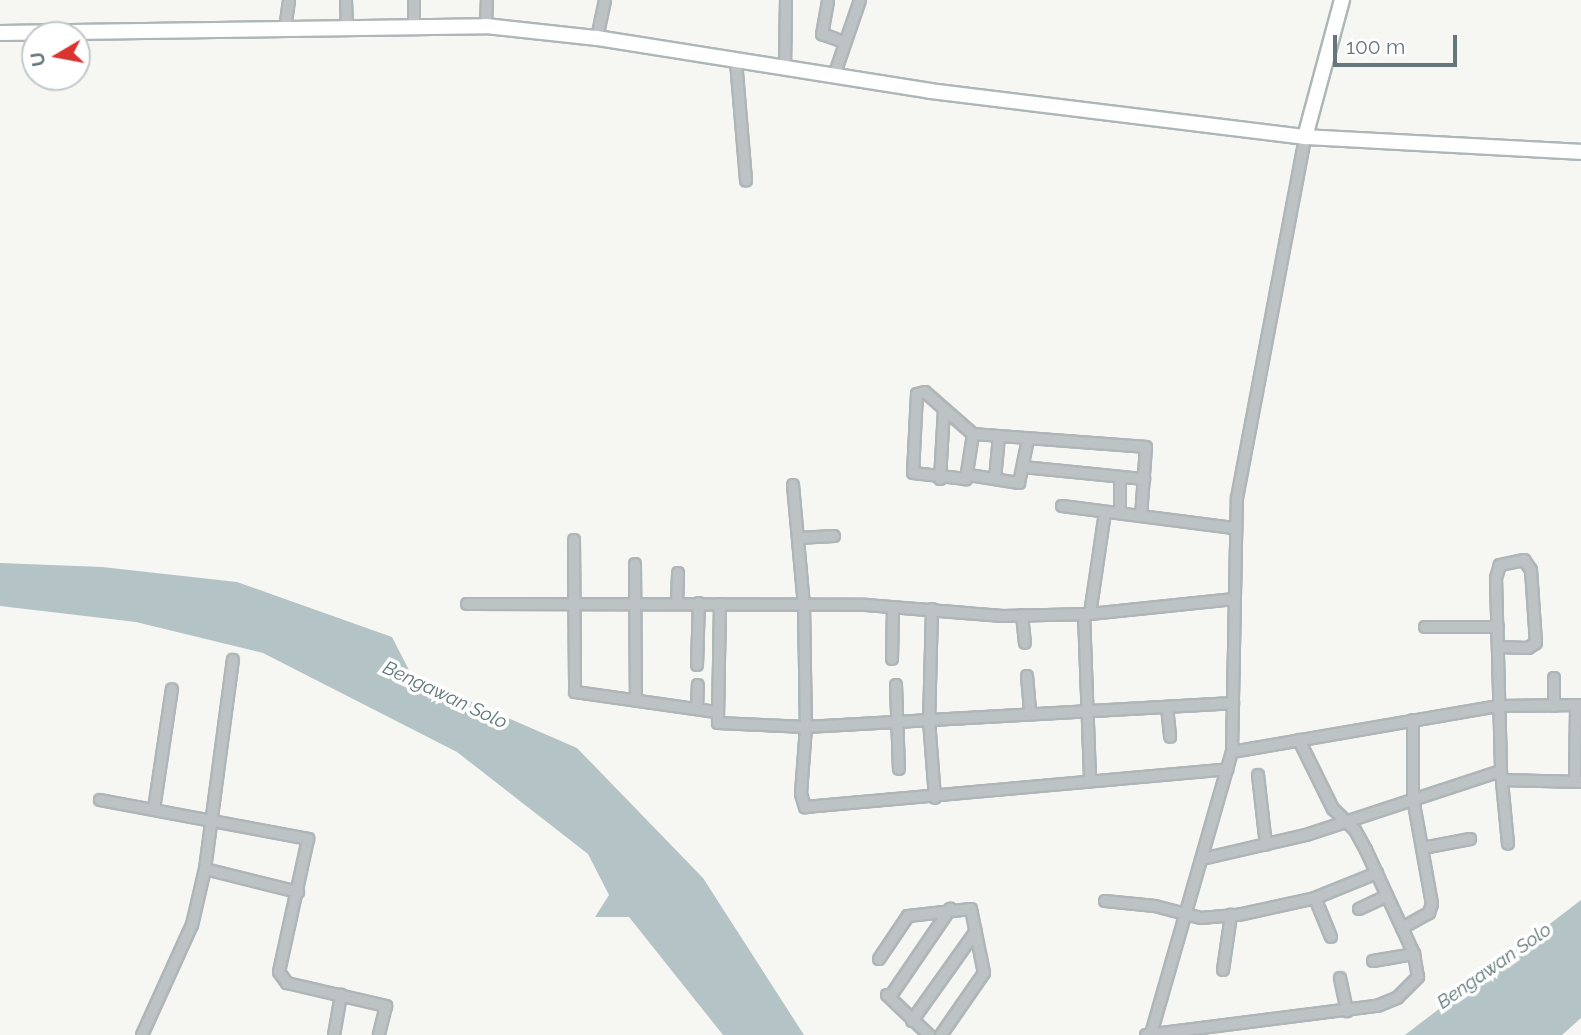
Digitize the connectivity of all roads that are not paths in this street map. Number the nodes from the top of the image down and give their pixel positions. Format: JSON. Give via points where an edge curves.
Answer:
{"nodes":[{"id":1,"x":289,"y":0,"type":"edge"},
{"id":2,"x":346,"y":0,"type":"edge"},
{"id":3,"x":414,"y":0,"type":"edge"},
{"id":4,"x":486,"y":0,"type":"edge"},
{"id":5,"x":603,"y":0,"type":"edge"},
{"id":6,"x":786,"y":0,"type":"edge"},
{"id":7,"x":860,"y":0,"type":"edge"},
{"id":8,"x":1342,"y":0,"type":"edge"},
{"id":9,"x":828,"y":1,"type":"edge"},
{"id":10,"x":414,"y":25,"type":"junction"},
{"id":11,"x":486,"y":26,"type":"junction"},
{"id":12,"x":347,"y":27,"type":"junction"},
{"id":13,"x":285,"y":29,"type":"junction"},
{"id":14,"x":0,"y":33,"type":"edge"},
{"id":15,"x":597,"y":38,"type":"junction"},
{"id":16,"x":844,"y":42,"type":"junction"},
{"id":17,"x":736,"y":61,"type":"junction"},
{"id":18,"x":785,"y":69,"type":"junction"},
{"id":19,"x":834,"y":76,"type":"junction"},
{"id":20,"x":1305,"y":137,"type":"junction"},
{"id":21,"x":1581,"y":152,"type":"edge"},
{"id":22,"x":746,"y":181,"type":"dead end"},
{"id":23,"x":944,"y":409,"type":"junction"},
{"id":24,"x":973,"y":434,"type":"junction"},
{"id":25,"x":999,"y":436,"type":"junction"},
{"id":26,"x":1028,"y":439,"type":"junction"},
{"id":27,"x":1023,"y":467,"type":"junction"},
{"id":28,"x":969,"y":475,"type":"junction"},
{"id":29,"x":1120,"y":477,"type":"junction"},
{"id":30,"x":940,"y":479,"type":"junction"},
{"id":31,"x":995,"y":479,"type":"junction"},
{"id":32,"x":1143,"y":479,"type":"junction"},
{"id":33,"x":793,"y":485,"type":"dead end"},
{"id":34,"x":1062,"y":506,"type":"dead end"},
{"id":35,"x":1105,"y":512,"type":"junction"},
{"id":36,"x":1120,"y":513,"type":"junction"},
{"id":37,"x":1141,"y":516,"type":"junction"},
{"id":38,"x":1234,"y":528,"type":"junction"},
{"id":39,"x":834,"y":536,"type":"dead end"},
{"id":40,"x":798,"y":538,"type":"junction"},
{"id":41,"x":574,"y":540,"type":"dead end"},
{"id":42,"x":635,"y":564,"type":"dead end"},
{"id":43,"x":678,"y":573,"type":"dead end"},
{"id":44,"x":1234,"y":599,"type":"junction"},
{"id":45,"x":574,"y":603,"type":"junction"},
{"id":46,"x":677,"y":603,"type":"junction"},
{"id":47,"x":699,"y":603,"type":"junction"},
{"id":48,"x":467,"y":604,"type":"dead end"},
{"id":49,"x":635,"y":604,"type":"junction"},
{"id":50,"x":720,"y":604,"type":"junction"},
{"id":51,"x":804,"y":605,"type":"junction"},
{"id":52,"x":893,"y":607,"type":"junction"},
{"id":53,"x":932,"y":610,"type":"junction"},
{"id":54,"x":1087,"y":614,"type":"junction"},
{"id":55,"x":1023,"y":615,"type":"junction"},
{"id":56,"x":1425,"y":627,"type":"dead end"},
{"id":57,"x":1498,"y":627,"type":"junction"},
{"id":58,"x":1025,"y":643,"type":"dead end"},
{"id":59,"x":1499,"y":648,"type":"junction"},
{"id":60,"x":892,"y":659,"type":"dead end"},
{"id":61,"x":233,"y":660,"type":"dead end"},
{"id":62,"x":697,"y":665,"type":"dead end"},
{"id":63,"x":1027,"y":676,"type":"dead end"},
{"id":64,"x":1553,"y":678,"type":"dead end"},
{"id":65,"x":698,"y":685,"type":"dead end"},
{"id":66,"x":896,"y":685,"type":"dead end"},
{"id":67,"x":172,"y":689,"type":"dead end"},
{"id":68,"x":636,"y":699,"type":"junction"},
{"id":69,"x":1233,"y":703,"type":"junction"},
{"id":70,"x":1578,"y":705,"type":"edge"},
{"id":71,"x":1499,"y":706,"type":"junction"},
{"id":72,"x":1553,"y":706,"type":"junction"},
{"id":73,"x":1167,"y":707,"type":"junction"},
{"id":74,"x":696,"y":709,"type":"junction"},
{"id":75,"x":715,"y":712,"type":"junction"},
{"id":76,"x":1088,"y":712,"type":"junction"},
{"id":77,"x":1030,"y":714,"type":"junction"},
{"id":78,"x":929,"y":720,"type":"junction"},
{"id":79,"x":1413,"y":720,"type":"junction"},
{"id":80,"x":898,"y":723,"type":"junction"},
{"id":81,"x":806,"y":727,"type":"junction"},
{"id":82,"x":1170,"y":737,"type":"dead end"},
{"id":83,"x":1298,"y":740,"type":"junction"},
{"id":84,"x":1232,"y":752,"type":"junction"},
{"id":85,"x":899,"y":769,"type":"dead end"},
{"id":86,"x":1227,"y":769,"type":"junction"},
{"id":87,"x":1258,"y":775,"type":"dead end"},
{"id":88,"x":1501,"y":776,"type":"junction"},
{"id":89,"x":1090,"y":781,"type":"junction"},
{"id":90,"x":1578,"y":782,"type":"edge"},
{"id":91,"x":935,"y":798,"type":"junction"},
{"id":92,"x":1413,"y":798,"type":"junction"},
{"id":93,"x":100,"y":800,"type":"dead end"},
{"id":94,"x":154,"y":809,"type":"junction"},
{"id":95,"x":211,"y":819,"type":"junction"},
{"id":96,"x":1346,"y":822,"type":"junction"},
{"id":97,"x":1470,"y":839,"type":"dead end"},
{"id":98,"x":1508,"y":844,"type":"dead end"},
{"id":99,"x":1266,"y":845,"type":"junction"},
{"id":100,"x":1423,"y":848,"type":"junction"},
{"id":101,"x":1202,"y":859,"type":"junction"},
{"id":102,"x":205,"y":869,"type":"junction"},
{"id":103,"x":1377,"y":873,"type":"junction"},
{"id":104,"x":298,"y":892,"type":"junction"},
{"id":105,"x":1387,"y":896,"type":"junction"},
{"id":106,"x":1315,"y":898,"type":"junction"},
{"id":107,"x":1105,"y":901,"type":"dead end"},
{"id":108,"x":950,"y":909,"type":"junction"},
{"id":109,"x":1359,"y":909,"type":"dead end"},
{"id":110,"x":1184,"y":914,"type":"junction"},
{"id":111,"x":1231,"y":915,"type":"junction"},
{"id":112,"x":1402,"y":928,"type":"junction"},
{"id":113,"x":976,"y":931,"type":"junction"},
{"id":114,"x":1331,"y":937,"type":"dead end"},
{"id":115,"x":1413,"y":954,"type":"junction"},
{"id":116,"x":878,"y":959,"type":"dead end"},
{"id":117,"x":1373,"y":961,"type":"dead end"},
{"id":118,"x":1223,"y":970,"type":"dead end"},
{"id":119,"x":1339,"y":978,"type":"dead end"},
{"id":120,"x":341,"y":995,"type":"junction"},
{"id":121,"x":1347,"y":1011,"type":"junction"},
{"id":122,"x":912,"y":1021,"type":"junction"},
{"id":123,"x":142,"y":1035,"type":"edge"},
{"id":124,"x":334,"y":1035,"type":"edge"},
{"id":125,"x":379,"y":1035,"type":"edge"},
{"id":126,"x":929,"y":1035,"type":"edge"},
{"id":127,"x":941,"y":1035,"type":"edge"},
{"id":128,"x":1148,"y":1035,"type":"edge"}],
"edges":[{"from":1,"to":13,"type":"street"},
{"from":2,"to":12,"type":"street"},
{"from":3,"to":10,"type":"street"},
{"from":4,"to":11,"type":"street"},
{"from":5,"to":15,"type":"street"},
{"from":6,"to":18,"type":"street"},
{"from":7,"to":16,"type":"street"},
{"from":8,"to":20,"type":"street"},
{"from":9,"to":16,"type":"street","via":[[822,34]]},
{"from":10,"to":11,"type":"street"},
{"from":10,"to":12,"type":"street"},
{"from":11,"to":15,"type":"street"},
{"from":12,"to":13,"type":"street"},
{"from":13,"to":14,"type":"street"},
{"from":15,"to":17,"type":"street"},
{"from":16,"to":19,"type":"street"},
{"from":17,"to":18,"type":"street"},
{"from":17,"to":22,"type":"street"},
{"from":18,"to":19,"type":"street"},
{"from":19,"to":20,"type":"street"},
{"from":20,"to":21,"type":"street"},
{"from":20,"to":38,"type":"street","via":[[1256,387]]},
{"from":23,"to":24,"type":"street"},
{"from":23,"to":30,"type":"street"},
{"from":23,"to":30,"type":"street","via":[[925,392],[917,394],[913,473]]},
{"from":24,"to":25,"type":"street"},
{"from":24,"to":28,"type":"street"},
{"from":25,"to":26,"type":"street"},
{"from":25,"to":31,"type":"street"},
{"from":26,"to":27,"type":"street"},
{"from":26,"to":32,"type":"street","via":[[1146,447]]},
{"from":27,"to":29,"type":"street"},
{"from":27,"to":31,"type":"street","via":[[1019,483]]},
{"from":28,"to":30,"type":"street","via":[[961,481]]},
{"from":28,"to":31,"type":"street"},
{"from":29,"to":32,"type":"street"},
{"from":29,"to":36,"type":"street"},
{"from":32,"to":37,"type":"street"},
{"from":33,"to":40,"type":"street"},
{"from":34,"to":35,"type":"street"},
{"from":35,"to":36,"type":"street"},
{"from":35,"to":54,"type":"street"},
{"from":36,"to":37,"type":"street"},
{"from":37,"to":38,"type":"street"},
{"from":38,"to":44,"type":"street"},
{"from":39,"to":40,"type":"street"},
{"from":40,"to":51,"type":"street"},
{"from":41,"to":45,"type":"street"},
{"from":42,"to":49,"type":"street"},
{"from":43,"to":46,"type":"street"},
{"from":44,"to":54,"type":"street"},
{"from":44,"to":69,"type":"street"},
{"from":45,"to":48,"type":"street"},
{"from":45,"to":49,"type":"street"},
{"from":45,"to":68,"type":"street","via":[[573,690]]},
{"from":46,"to":47,"type":"street"},
{"from":46,"to":49,"type":"street"},
{"from":47,"to":50,"type":"street"},
{"from":47,"to":62,"type":"street"},
{"from":49,"to":68,"type":"street"},
{"from":50,"to":51,"type":"street"},
{"from":50,"to":75,"type":"street"},
{"from":51,"to":52,"type":"street"},
{"from":51,"to":81,"type":"street"},
{"from":52,"to":53,"type":"street"},
{"from":52,"to":60,"type":"street"},
{"from":53,"to":55,"type":"street"},
{"from":53,"to":78,"type":"street"},
{"from":54,"to":55,"type":"street"},
{"from":54,"to":76,"type":"street"},
{"from":55,"to":58,"type":"street"},
{"from":56,"to":57,"type":"street"},
{"from":57,"to":59,"type":"street"},
{"from":57,"to":59,"type":"street","via":[[1498,566],[1524,560],[1531,570],[1536,643],[1528,648]]},
{"from":59,"to":71,"type":"street"},
{"from":61,"to":95,"type":"street"},
{"from":63,"to":77,"type":"street"},
{"from":64,"to":72,"type":"street"},
{"from":65,"to":74,"type":"street"},
{"from":66,"to":80,"type":"street"},
{"from":67,"to":94,"type":"street"},
{"from":68,"to":74,"type":"street"},
{"from":69,"to":73,"type":"street"},
{"from":69,"to":84,"type":"street"},
{"from":70,"to":72,"type":"street"},
{"from":70,"to":90,"type":"street"},
{"from":71,"to":72,"type":"street"},
{"from":71,"to":79,"type":"street"},
{"from":71,"to":88,"type":"street"},
{"from":73,"to":76,"type":"street"},
{"from":73,"to":82,"type":"street"},
{"from":74,"to":75,"type":"street"},
{"from":75,"to":81,"type":"street","via":[[718,723]]},
{"from":76,"to":77,"type":"street"},
{"from":76,"to":89,"type":"street"},
{"from":77,"to":78,"type":"street"},
{"from":78,"to":80,"type":"street"},
{"from":78,"to":91,"type":"street"},
{"from":79,"to":83,"type":"street"},
{"from":79,"to":92,"type":"street"},
{"from":80,"to":81,"type":"street"},
{"from":80,"to":85,"type":"street"},
{"from":81,"to":91,"type":"street","via":[[801,794],[806,807]]},
{"from":83,"to":84,"type":"street"},
{"from":83,"to":96,"type":"street","via":[[1320,786]]},
{"from":84,"to":86,"type":"street"},
{"from":86,"to":89,"type":"street"},
{"from":86,"to":101,"type":"street"},
{"from":87,"to":99,"type":"street"},
{"from":88,"to":90,"type":"street"},
{"from":88,"to":92,"type":"street"},
{"from":88,"to":98,"type":"street"},
{"from":89,"to":91,"type":"street"},
{"from":92,"to":96,"type":"street"},
{"from":92,"to":100,"type":"street"},
{"from":93,"to":94,"type":"street"},
{"from":94,"to":95,"type":"street"},
{"from":95,"to":102,"type":"street"},
{"from":95,"to":104,"type":"street","via":[[308,838]]},
{"from":96,"to":99,"type":"street"},
{"from":96,"to":103,"type":"street","via":[[1355,830]]},
{"from":97,"to":100,"type":"street"},
{"from":99,"to":101,"type":"street"},
{"from":100,"to":112,"type":"street","via":[[1432,910]]},
{"from":101,"to":110,"type":"street"},
{"from":102,"to":104,"type":"street"},
{"from":102,"to":123,"type":"street","via":[[192,925]]},
{"from":103,"to":105,"type":"street"},
{"from":103,"to":106,"type":"street"},
{"from":104,"to":120,"type":"street","via":[[279,972],[287,984]]},
{"from":105,"to":109,"type":"street"},
{"from":105,"to":112,"type":"street"},
{"from":106,"to":111,"type":"street"},
{"from":106,"to":114,"type":"street"},
{"from":107,"to":110,"type":"street"},
{"from":108,"to":113,"type":"street","via":[[971,909]]},
{"from":108,"to":116,"type":"street","via":[[908,916]]},
{"from":108,"to":122,"type":"street","via":[[887,995]]},
{"from":110,"to":111,"type":"street"},
{"from":110,"to":128,"type":"street"},
{"from":111,"to":118,"type":"street"},
{"from":112,"to":115,"type":"street"},
{"from":113,"to":122,"type":"street"},
{"from":113,"to":127,"type":"street","via":[[985,973]]},
{"from":115,"to":117,"type":"street"},
{"from":115,"to":121,"type":"street","via":[[1419,973],[1403,994],[1385,1004]]},
{"from":119,"to":121,"type":"street"},
{"from":120,"to":124,"type":"street"},
{"from":120,"to":125,"type":"street","via":[[387,1006]]},
{"from":121,"to":128,"type":"street"},
{"from":122,"to":126,"type":"street"}]}
